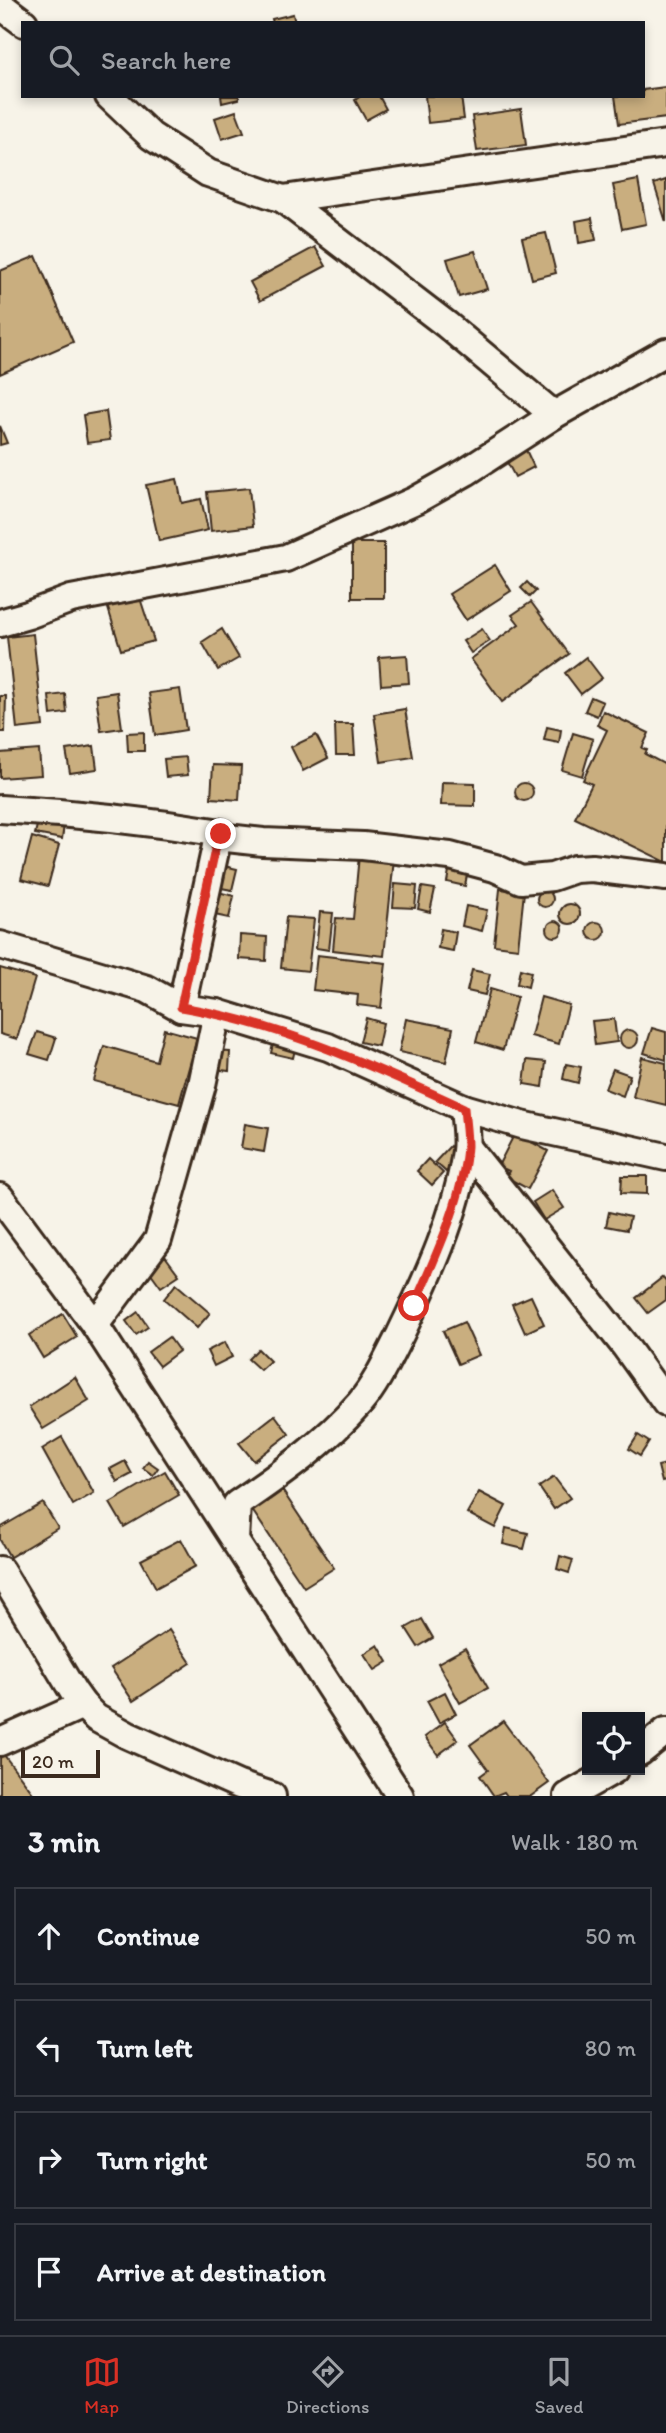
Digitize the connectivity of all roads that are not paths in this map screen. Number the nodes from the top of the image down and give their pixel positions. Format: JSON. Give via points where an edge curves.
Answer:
{"nodes":[{"id":1,"x":0,"y":5,"type":"edge"},
{"id":2,"x":21,"y":21,"type":"edge"},
{"id":3,"x":111,"y":98,"type":"edge"},
{"id":4,"x":666,"y":144,"type":"edge"},
{"id":5,"x":283,"y":199,"type":"junction"},
{"id":6,"x":666,"y":352,"type":"edge"},
{"id":7,"x":554,"y":415,"type":"junction"},
{"id":8,"x":0,"y":622,"type":"edge"},
{"id":9,"x":0,"y":809,"type":"edge"},
{"id":10,"x":218,"y":836,"type":"junction"},
{"id":11,"x":666,"y":877,"type":"edge"},
{"id":12,"x":0,"y":945,"type":"edge"},
{"id":13,"x":181,"y":1007,"type":"junction"},
{"id":14,"x":217,"y":1013,"type":"junction"},
{"id":15,"x":464,"y":1108,"type":"junction"},
{"id":16,"x":467,"y":1147,"type":"junction"},
{"id":17,"x":666,"y":1157,"type":"edge"},
{"id":18,"x":0,"y":1197,"type":"edge"},
{"id":19,"x":96,"y":1325,"type":"junction"},
{"id":20,"x":666,"y":1403,"type":"edge"},
{"id":21,"x":235,"y":1540,"type":"junction"},
{"id":22,"x":0,"y":1570,"type":"edge"},
{"id":23,"x":82,"y":1705,"type":"junction"},
{"id":24,"x":666,"y":1731,"type":"edge"},
{"id":25,"x":0,"y":1742,"type":"edge"},
{"id":26,"x":645,"y":1748,"type":"edge"},
{"id":27,"x":605,"y":1775,"type":"edge"},
{"id":28,"x":272,"y":1796,"type":"edge"},
{"id":29,"x":400,"y":1796,"type":"edge"},
{"id":30,"x":568,"y":1796,"type":"edge"}],
"edges":[{"from":1,"to":2,"type":"street"},
{"from":3,"to":5,"type":"street","via":[[151,136],[208,173]]},
{"from":4,"to":5,"type":"street"},
{"from":5,"to":7,"type":"street","via":[[447,325]]},
{"from":6,"to":7,"type":"street"},
{"from":7,"to":8,"type":"street","via":[[416,500],[286,558],[71,598]]},
{"from":9,"to":10,"type":"street","via":[[166,824],[221,834]]},
{"from":10,"to":11,"type":"street","via":[[450,856],[521,880],[583,868]]},
{"from":10,"to":13,"type":"street"},
{"from":12,"to":13,"type":"street","via":[[147,989]]},
{"from":13,"to":14,"type":"street"},
{"from":14,"to":15,"type":"street","via":[[328,1047]]},
{"from":14,"to":19,"type":"street","via":[[202,1085],[158,1240]]},
{"from":15,"to":16,"type":"street"},
{"from":15,"to":17,"type":"street"},
{"from":16,"to":20,"type":"street"},
{"from":16,"to":21,"type":"street","via":[[442,1242],[375,1380],[343,1421],[299,1460],[237,1504]]},
{"from":18,"to":19,"type":"street"},
{"from":19,"to":21,"type":"street"},
{"from":21,"to":29,"type":"street"},
{"from":22,"to":23,"type":"street"},
{"from":23,"to":25,"type":"street"},
{"from":23,"to":28,"type":"street","via":[[138,1741]]},
{"from":24,"to":26,"type":"street"},
{"from":27,"to":30,"type":"street"}]}
